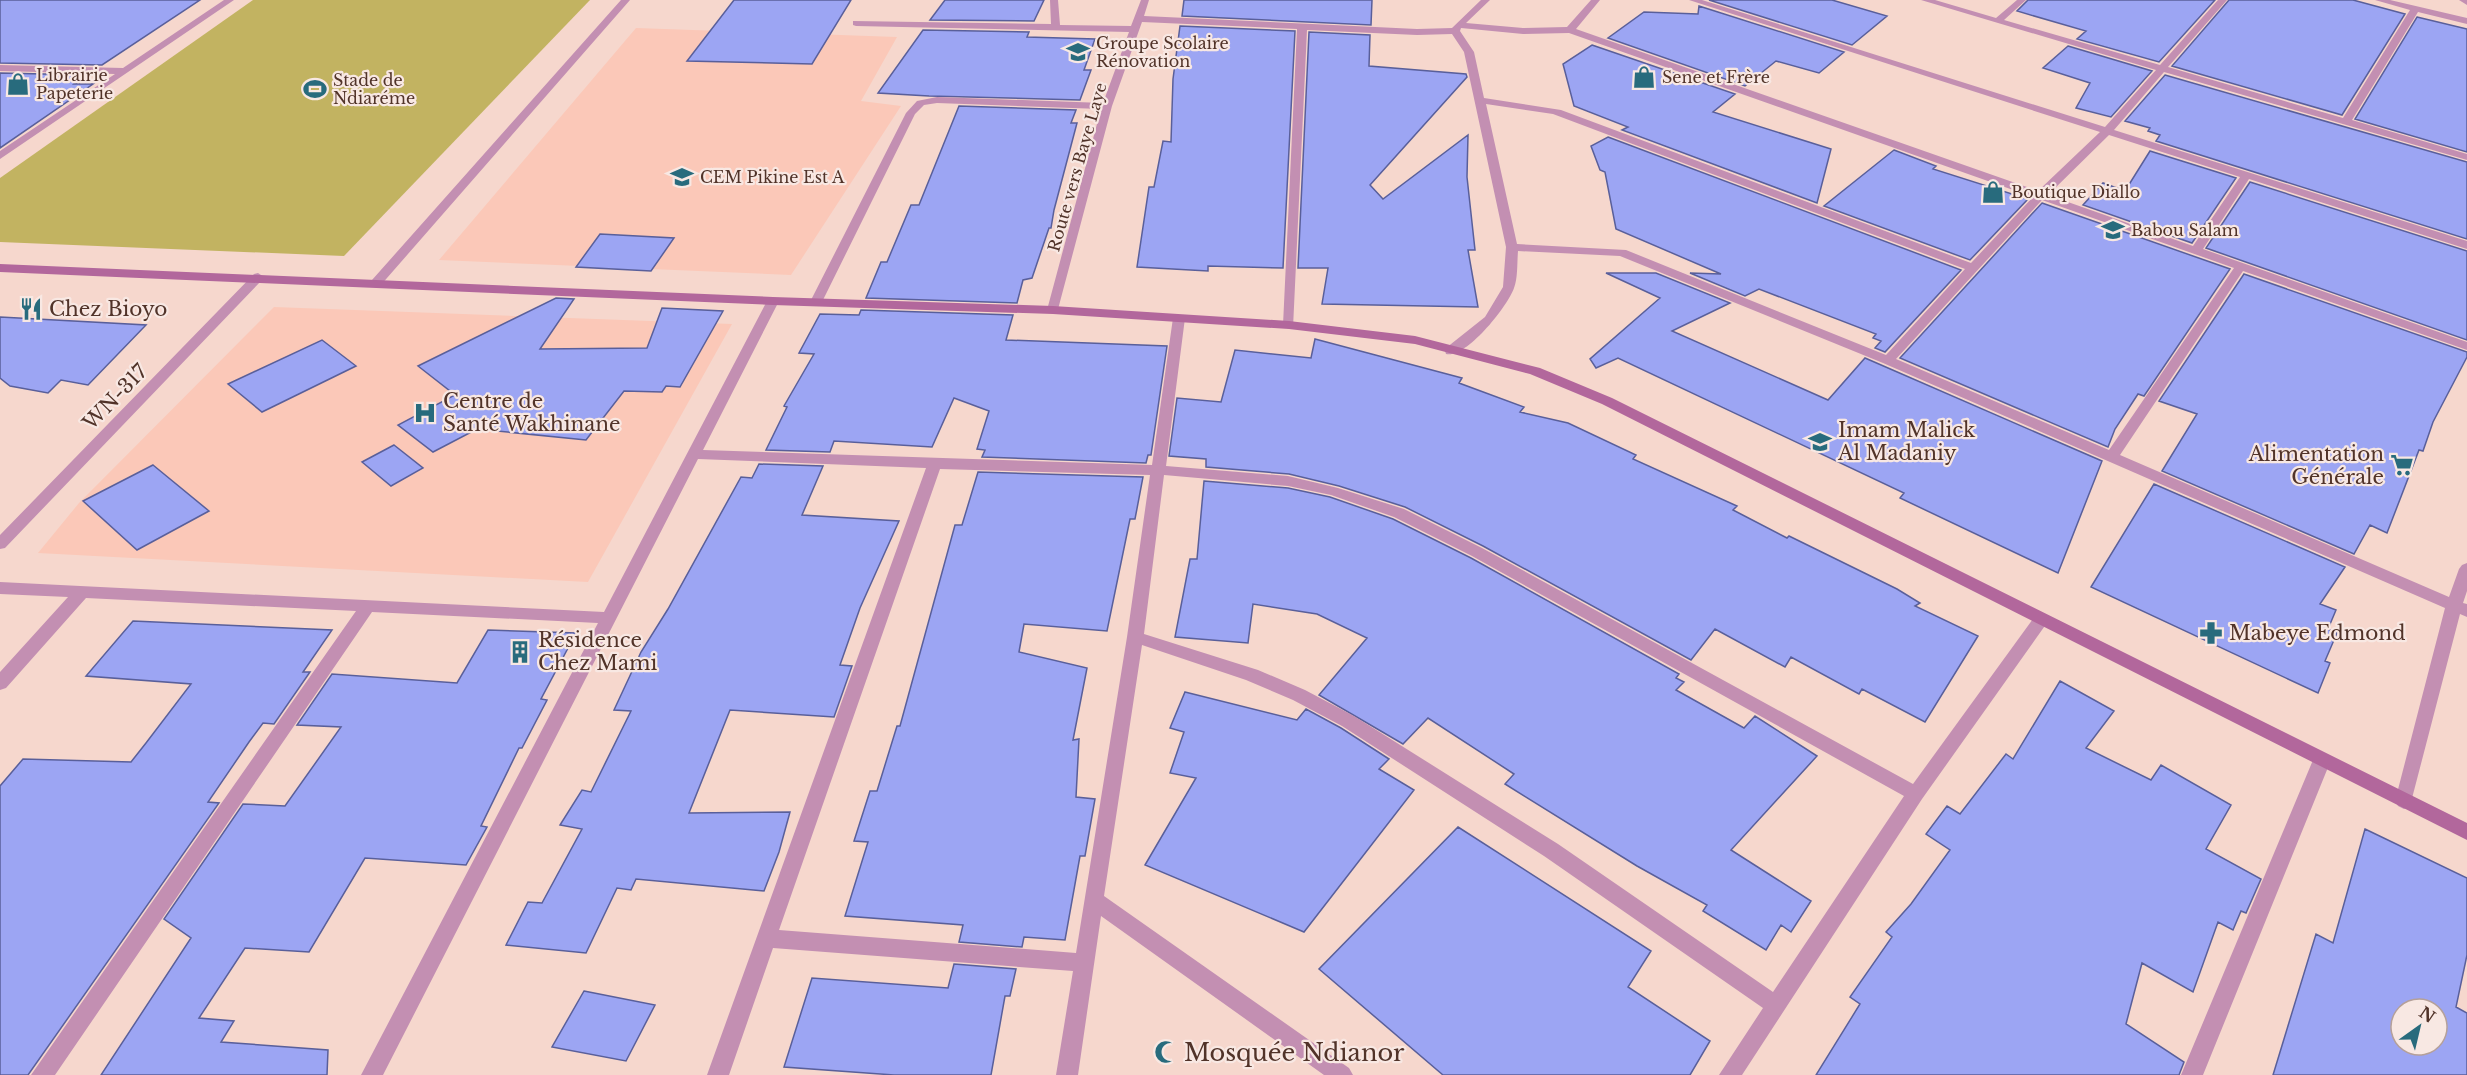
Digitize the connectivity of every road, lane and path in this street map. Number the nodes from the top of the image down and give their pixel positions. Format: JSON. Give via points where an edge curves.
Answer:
{"nodes":[{"id":1,"x":230,"y":0,"type":"edge"},
{"id":2,"x":626,"y":0,"type":"edge"},
{"id":3,"x":1054,"y":0,"type":"edge"},
{"id":4,"x":1145,"y":0,"type":"edge"},
{"id":5,"x":1486,"y":0,"type":"edge"},
{"id":6,"x":1596,"y":0,"type":"edge"},
{"id":7,"x":1693,"y":0,"type":"edge"},
{"id":8,"x":1925,"y":0,"type":"edge"},
{"id":9,"x":2022,"y":0,"type":"edge"},
{"id":10,"x":2223,"y":0,"type":"edge"},
{"id":11,"x":2379,"y":0,"type":"edge"},
{"id":12,"x":2415,"y":9,"type":"junction"},
{"id":13,"x":1996,"y":21,"type":"junction"},
{"id":14,"x":2467,"y":21,"type":"edge"},
{"id":15,"x":856,"y":23,"type":"dead end"},
{"id":16,"x":1138,"y":24,"type":"junction"},
{"id":17,"x":1056,"y":27,"type":"junction"},
{"id":18,"x":1302,"y":27,"type":"junction"},
{"id":19,"x":1457,"y":28,"type":"junction"},
{"id":20,"x":1570,"y":30,"type":"junction"},
{"id":21,"x":0,"y":68,"type":"edge"},
{"id":22,"x":2162,"y":70,"type":"junction"},
{"id":23,"x":125,"y":71,"type":"junction"},
{"id":24,"x":1479,"y":100,"type":"junction"},
{"id":25,"x":1107,"y":106,"type":"junction"},
{"id":26,"x":2346,"y":122,"type":"junction"},
{"id":27,"x":2106,"y":132,"type":"junction"},
{"id":28,"x":2,"y":153,"type":"edge"},
{"id":29,"x":2467,"y":157,"type":"edge"},
{"id":30,"x":2246,"y":176,"type":"junction"},
{"id":31,"x":2042,"y":195,"type":"junction"},
{"id":32,"x":2467,"y":245,"type":"edge"},
{"id":33,"x":1512,"y":248,"type":"junction"},
{"id":34,"x":2196,"y":250,"type":"junction"},
{"id":35,"x":2241,"y":266,"type":"junction"},
{"id":36,"x":0,"y":268,"type":"edge"},
{"id":37,"x":1973,"y":268,"type":"junction"},
{"id":38,"x":258,"y":277,"type":"junction"},
{"id":39,"x":376,"y":283,"type":"junction"},
{"id":40,"x":773,"y":301,"type":"junction"},
{"id":41,"x":816,"y":302,"type":"junction"},
{"id":42,"x":1053,"y":310,"type":"junction"},
{"id":43,"x":1179,"y":318,"type":"junction"},
{"id":44,"x":1289,"y":325,"type":"junction"},
{"id":45,"x":2467,"y":346,"type":"edge"},
{"id":46,"x":1451,"y":351,"type":"junction"},
{"id":47,"x":1888,"y":360,"type":"junction"},
{"id":48,"x":694,"y":454,"type":"junction"},
{"id":49,"x":2112,"y":456,"type":"junction"},
{"id":50,"x":935,"y":464,"type":"junction"},
{"id":51,"x":1160,"y":470,"type":"junction"},
{"id":52,"x":0,"y":544,"type":"edge"},
{"id":53,"x":2467,"y":569,"type":"edge"},
{"id":54,"x":0,"y":588,"type":"edge"},
{"id":55,"x":82,"y":592,"type":"junction"},
{"id":56,"x":368,"y":606,"type":"junction"},
{"id":57,"x":2461,"y":608,"type":"edge"},
{"id":58,"x":608,"y":618,"type":"junction"},
{"id":59,"x":2041,"y":620,"type":"junction"},
{"id":60,"x":1135,"y":636,"type":"junction"},
{"id":61,"x":0,"y":683,"type":"edge"},
{"id":62,"x":2322,"y":760,"type":"junction"},
{"id":63,"x":1916,"y":794,"type":"junction"},
{"id":64,"x":2404,"y":801,"type":"junction"},
{"id":65,"x":2467,"y":832,"type":"edge"},
{"id":66,"x":1094,"y":900,"type":"junction"},
{"id":67,"x":766,"y":938,"type":"junction"},
{"id":68,"x":1085,"y":963,"type":"junction"},
{"id":69,"x":1777,"y":1006,"type":"junction"},
{"id":70,"x":42,"y":1075,"type":"edge"},
{"id":71,"x":372,"y":1075,"type":"edge"},
{"id":72,"x":718,"y":1075,"type":"edge"},
{"id":73,"x":1067,"y":1075,"type":"edge"},
{"id":74,"x":1342,"y":1075,"type":"edge"},
{"id":75,"x":1731,"y":1075,"type":"edge"},
{"id":76,"x":2192,"y":1075,"type":"edge"}],
"edges":[{"from":1,"to":23,"type":"street"},
{"from":2,"to":39,"type":"street"},
{"from":3,"to":17,"type":"street"},
{"from":4,"to":16,"type":"street","name":"Route vers Baye Laye"},
{"from":5,"to":19,"type":"street"},
{"from":6,"to":20,"type":"street"},
{"from":7,"to":27,"type":"street"},
{"from":8,"to":13,"type":"street"},
{"from":9,"to":13,"type":"street"},
{"from":10,"to":22,"type":"street"},
{"from":11,"to":12,"type":"street"},
{"from":12,"to":14,"type":"street"},
{"from":12,"to":26,"type":"street"},
{"from":13,"to":22,"type":"street"},
{"from":15,"to":17,"type":"street"},
{"from":16,"to":17,"type":"street"},
{"from":16,"to":18,"type":"street"},
{"from":16,"to":25,"type":"street","name":"Route vers Baye Laye"},
{"from":18,"to":19,"type":"street","via":[[1417,32]]},
{"from":18,"to":44,"type":"street"},
{"from":19,"to":20,"type":"street"},
{"from":19,"to":24,"type":"street","via":[[1469,52]]},
{"from":20,"to":31,"type":"street"},
{"from":21,"to":23,"type":"street"},
{"from":22,"to":26,"type":"street"},
{"from":22,"to":27,"type":"street"},
{"from":23,"to":28,"type":"street"},
{"from":24,"to":33,"type":"street"},
{"from":24,"to":37,"type":"street","via":[[1557,112]]},
{"from":25,"to":41,"type":"street","via":[[937,100],[921,103],[911,112]]},
{"from":25,"to":42,"type":"street","name":"Route vers Baye Laye"},
{"from":26,"to":29,"type":"street"},
{"from":27,"to":30,"type":"street"},
{"from":27,"to":31,"type":"street"},
{"from":30,"to":32,"type":"street"},
{"from":30,"to":34,"type":"street"},
{"from":31,"to":34,"type":"street"},
{"from":31,"to":37,"type":"street"},
{"from":33,"to":46,"type":"street","via":[[1509,286],[1490,320]]},
{"from":33,"to":47,"type":"street","via":[[1622,253]]},
{"from":34,"to":35,"type":"street"},
{"from":35,"to":45,"type":"street"},
{"from":35,"to":49,"type":"street"},
{"from":36,"to":38,"type":"street"},
{"from":37,"to":47,"type":"street"},
{"from":38,"to":39,"type":"street"},
{"from":38,"to":52,"type":"street","name":"WN-317","number":"WN-317"},
{"from":39,"to":40,"type":"street"},
{"from":40,"to":41,"type":"street"},
{"from":40,"to":48,"type":"street"},
{"from":41,"to":42,"type":"street"},
{"from":42,"to":43,"type":"street"},
{"from":43,"to":44,"type":"street"},
{"from":43,"to":51,"type":"street"},
{"from":44,"to":46,"type":"street","via":[[1415,340]]},
{"from":46,"to":59,"type":"street","via":[[1535,372],[1607,401]]},
{"from":47,"to":49,"type":"street"},
{"from":48,"to":50,"type":"street"},
{"from":48,"to":58,"type":"street"},
{"from":49,"to":57,"type":"street"},
{"from":50,"to":51,"type":"street"},
{"from":50,"to":67,"type":"street"},
{"from":51,"to":60,"type":"street"},
{"from":51,"to":63,"type":"street","via":[[1288,481],[1398,513],[1478,552]]},
{"from":53,"to":57,"type":"street"},
{"from":54,"to":55,"type":"street"},
{"from":55,"to":56,"type":"street"},
{"from":55,"to":61,"type":"street"},
{"from":56,"to":58,"type":"street"},
{"from":56,"to":70,"type":"street"},
{"from":57,"to":64,"type":"street"},
{"from":58,"to":71,"type":"street"},
{"from":59,"to":62,"type":"street"},
{"from":59,"to":63,"type":"street"},
{"from":60,"to":66,"type":"street"},
{"from":60,"to":69,"type":"street","via":[[1252,675],[1348,721],[1551,850]]},
{"from":62,"to":64,"type":"street"},
{"from":62,"to":76,"type":"street"},
{"from":63,"to":69,"type":"street"},
{"from":64,"to":65,"type":"street"},
{"from":66,"to":68,"type":"street"},
{"from":66,"to":74,"type":"street"},
{"from":67,"to":68,"type":"street"},
{"from":67,"to":72,"type":"street"},
{"from":68,"to":73,"type":"street"},
{"from":69,"to":75,"type":"street"}]}
